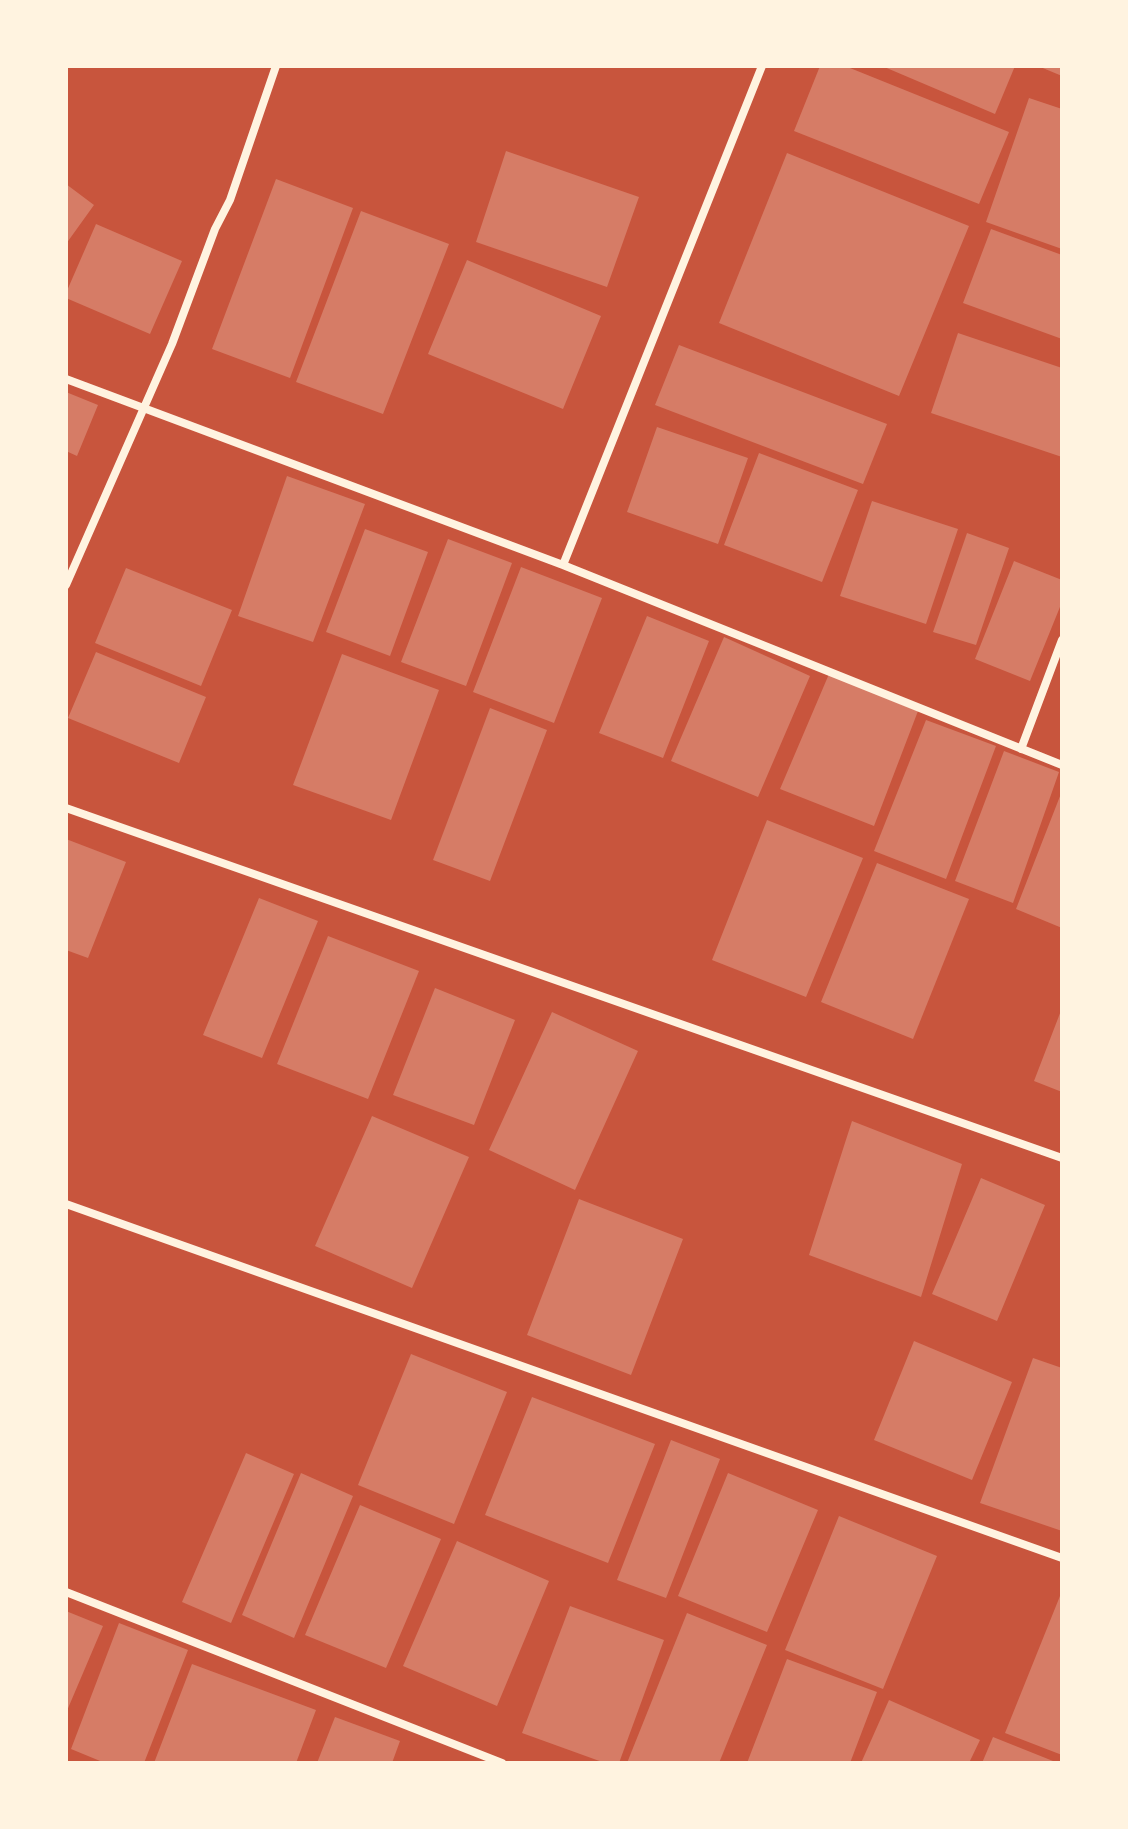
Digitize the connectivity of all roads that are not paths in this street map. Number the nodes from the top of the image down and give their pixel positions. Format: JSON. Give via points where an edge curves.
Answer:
{"nodes":[{"id":1,"x":276,"y":66,"type":"edge"},
{"id":2,"x":762,"y":66,"type":"edge"},
{"id":3,"x":66,"y":379,"type":"edge"},
{"id":4,"x":145,"y":408,"type":"junction"},
{"id":5,"x":563,"y":565,"type":"junction"},
{"id":6,"x":66,"y":585,"type":"edge"},
{"id":7,"x":1062,"y":640,"type":"edge"},
{"id":8,"x":1021,"y":749,"type":"junction"},
{"id":9,"x":1062,"y":765,"type":"edge"},
{"id":10,"x":66,"y":808,"type":"edge"},
{"id":11,"x":1062,"y":1158,"type":"edge"},
{"id":12,"x":66,"y":1204,"type":"edge"},
{"id":13,"x":1062,"y":1558,"type":"edge"},
{"id":14,"x":66,"y":1592,"type":"edge"},
{"id":15,"x":502,"y":1763,"type":"edge"}],
"edges":[{"from":1,"to":4,"type":"street","via":[[230,200]]},
{"from":2,"to":5,"type":"street"},
{"from":3,"to":4,"type":"street"},
{"from":4,"to":5,"type":"street"},
{"from":4,"to":6,"type":"street"},
{"from":5,"to":8,"type":"street"},
{"from":7,"to":8,"type":"street"},
{"from":8,"to":9,"type":"street"},
{"from":10,"to":11,"type":"street"},
{"from":12,"to":13,"type":"street"},
{"from":14,"to":15,"type":"street"}]}
